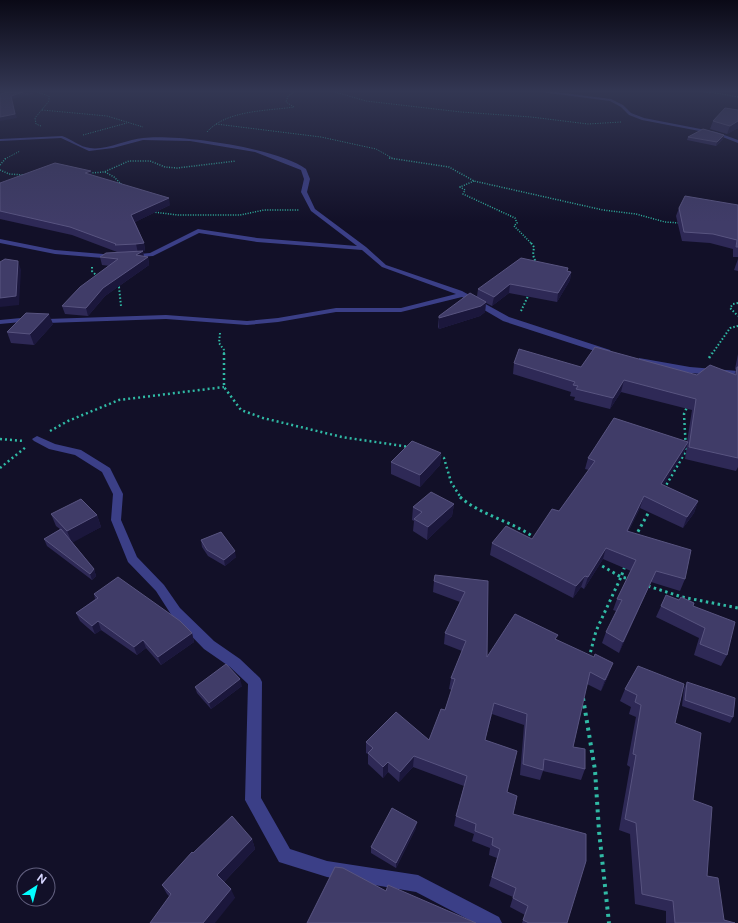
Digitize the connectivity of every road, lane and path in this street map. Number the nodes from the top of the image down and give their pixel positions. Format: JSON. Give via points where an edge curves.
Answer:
{"nodes":[{"id":1,"x":58,"y":135,"type":"edge"},
{"id":2,"x":80,"y":135,"type":"edge"},
{"id":3,"x":140,"y":135,"type":"edge"},
{"id":4,"x":202,"y":135,"type":"edge"},
{"id":5,"x":307,"y":135,"type":"edge"},
{"id":6,"x":719,"y":135,"type":"edge"},
{"id":7,"x":62,"y":137,"type":"junction"},
{"id":8,"x":143,"y":139,"type":"junction"},
{"id":9,"x":0,"y":140,"type":"edge"},
{"id":10,"x":738,"y":142,"type":"edge"},
{"id":11,"x":207,"y":143,"type":"junction"},
{"id":12,"x":242,"y":160,"type":"dead end"},
{"id":13,"x":0,"y":170,"type":"edge"},
{"id":14,"x":104,"y":172,"type":"junction"},
{"id":15,"x":86,"y":173,"type":"edge"},
{"id":16,"x":30,"y":175,"type":"edge"},
{"id":17,"x":474,"y":181,"type":"junction"},
{"id":18,"x":125,"y":187,"type":"edge"},
{"id":19,"x":314,"y":210,"type":"junction"},
{"id":20,"x":150,"y":212,"type":"edge"},
{"id":21,"x":687,"y":223,"type":"edge"},
{"id":22,"x":0,"y":241,"type":"edge"},
{"id":23,"x":364,"y":248,"type":"junction"},
{"id":24,"x":84,"y":254,"type":"junction"},
{"id":25,"x":538,"y":268,"type":"edge"},
{"id":26,"x":100,"y":280,"type":"edge"},
{"id":27,"x":111,"y":284,"type":"edge"},
{"id":28,"x":532,"y":289,"type":"edge"},
{"id":29,"x":464,"y":295,"type":"junction"},
{"id":30,"x":738,"y":303,"type":"edge"},
{"id":31,"x":738,"y":316,"type":"edge"},
{"id":32,"x":134,"y":318,"type":"junction"},
{"id":33,"x":0,"y":322,"type":"edge"},
{"id":34,"x":220,"y":322,"type":"junction"},
{"id":35,"x":526,"y":325,"type":"junction"},
{"id":36,"x":738,"y":326,"type":"edge"},
{"id":37,"x":612,"y":354,"type":"edge"},
{"id":38,"x":633,"y":358,"type":"edge"},
{"id":39,"x":705,"y":360,"type":"dead end"},
{"id":40,"x":738,"y":374,"type":"edge"},
{"id":41,"x":224,"y":387,"type":"junction"},
{"id":42,"x":690,"y":400,"type":"edge"},
{"id":43,"x":0,"y":439,"type":"edge"},
{"id":44,"x":36,"y":441,"type":"junction"},
{"id":45,"x":410,"y":448,"type":"edge"},
{"id":46,"x":432,"y":452,"type":"edge"},
{"id":47,"x":0,"y":468,"type":"edge"},
{"id":48,"x":662,"y":492,"type":"edge"},
{"id":49,"x":654,"y":504,"type":"edge"},
{"id":50,"x":634,"y":541,"type":"edge"},
{"id":51,"x":539,"y":542,"type":"edge"},
{"id":52,"x":594,"y":562,"type":"edge"},
{"id":53,"x":626,"y":562,"type":"edge"},
{"id":54,"x":621,"y":577,"type":"junction"},
{"id":55,"x":636,"y":582,"type":"edge"},
{"id":56,"x":644,"y":584,"type":"edge"},
{"id":57,"x":738,"y":608,"type":"edge"},
{"id":58,"x":588,"y":660,"type":"edge"},
{"id":59,"x":581,"y":690,"type":"edge"},
{"id":60,"x":493,"y":923,"type":"edge"},
{"id":61,"x":609,"y":923,"type":"edge"}],
"edges":[{"from":1,"to":7,"type":"path"},
{"from":2,"to":7,"type":"path"},
{"from":3,"to":8,"type":"path"},
{"from":4,"to":11,"type":"path"},
{"from":5,"to":17,"type":"path","via":[[371,148],[390,158],[453,168]]},
{"from":6,"to":10,"type":"street"},
{"from":7,"to":8,"type":"street","via":[[89,150]]},
{"from":7,"to":9,"type":"street"},
{"from":8,"to":11,"type":"street","via":[[166,138]]},
{"from":11,"to":19,"type":"street","via":[[256,151],[303,169],[306,179],[304,192]]},
{"from":12,"to":14,"type":"path","via":[[177,168],[164,167],[150,161],[129,161]]},
{"from":13,"to":16,"type":"path","via":[[9,174]]},
{"from":14,"to":15,"type":"path"},
{"from":14,"to":18,"type":"path"},
{"from":17,"to":21,"type":"path","via":[[554,197],[582,206],[636,214],[664,222]]},
{"from":17,"to":25,"type":"path","via":[[460,187],[465,190],[463,194],[515,218],[517,223],[514,226],[517,231],[529,239],[534,247],[533,255]]},
{"from":19,"to":20,"type":"path","via":[[264,210],[240,215],[178,215]]},
{"from":19,"to":23,"type":"street"},
{"from":22,"to":24,"type":"street","via":[[55,252]]},
{"from":23,"to":24,"type":"street","via":[[257,240],[198,231],[151,255],[115,257]]},
{"from":23,"to":29,"type":"street","via":[[384,266]]},
{"from":24,"to":26,"type":"path","via":[[92,260],[92,271]]},
{"from":27,"to":32,"type":"path","via":[[119,288],[122,309]]},
{"from":28,"to":35,"type":"path","via":[[521,309],[528,319]]},
{"from":29,"to":34,"type":"street","via":[[402,310],[336,310],[278,320]]},
{"from":29,"to":35,"type":"street","via":[[506,319]]},
{"from":30,"to":31,"type":"path","via":[[730,308]]},
{"from":32,"to":33,"type":"street"},
{"from":32,"to":34,"type":"street","via":[[166,317]]},
{"from":34,"to":41,"type":"path","via":[[222,325],[218,338],[224,350]]},
{"from":35,"to":37,"type":"street"},
{"from":36,"to":39,"type":"path","via":[[730,328],[711,358]]},
{"from":38,"to":40,"type":"street","via":[[690,370]]},
{"from":41,"to":44,"type":"path","via":[[119,400],[68,421]]},
{"from":41,"to":45,"type":"path","via":[[241,410],[262,418],[342,437]]},
{"from":42,"to":48,"type":"path","via":[[684,414],[686,451]]},
{"from":43,"to":44,"type":"path"},
{"from":44,"to":47,"type":"path"},
{"from":44,"to":60,"type":"street","via":[[78,452],[106,470],[118,494],[116,520],[132,559],[160,588],[176,612],[209,645],[235,663],[255,682],[253,800],[285,856],[327,869],[418,884]]},
{"from":46,"to":51,"type":"path","via":[[444,458],[452,485],[464,500],[474,508],[530,534]]},
{"from":49,"to":50,"type":"path","via":[[638,527]]},
{"from":52,"to":54,"type":"path"},
{"from":53,"to":54,"type":"path"},
{"from":54,"to":55,"type":"path"},
{"from":54,"to":58,"type":"path","via":[[596,631]]},
{"from":56,"to":57,"type":"path","via":[[682,597]]},
{"from":59,"to":61,"type":"path","via":[[595,770]]}]}
